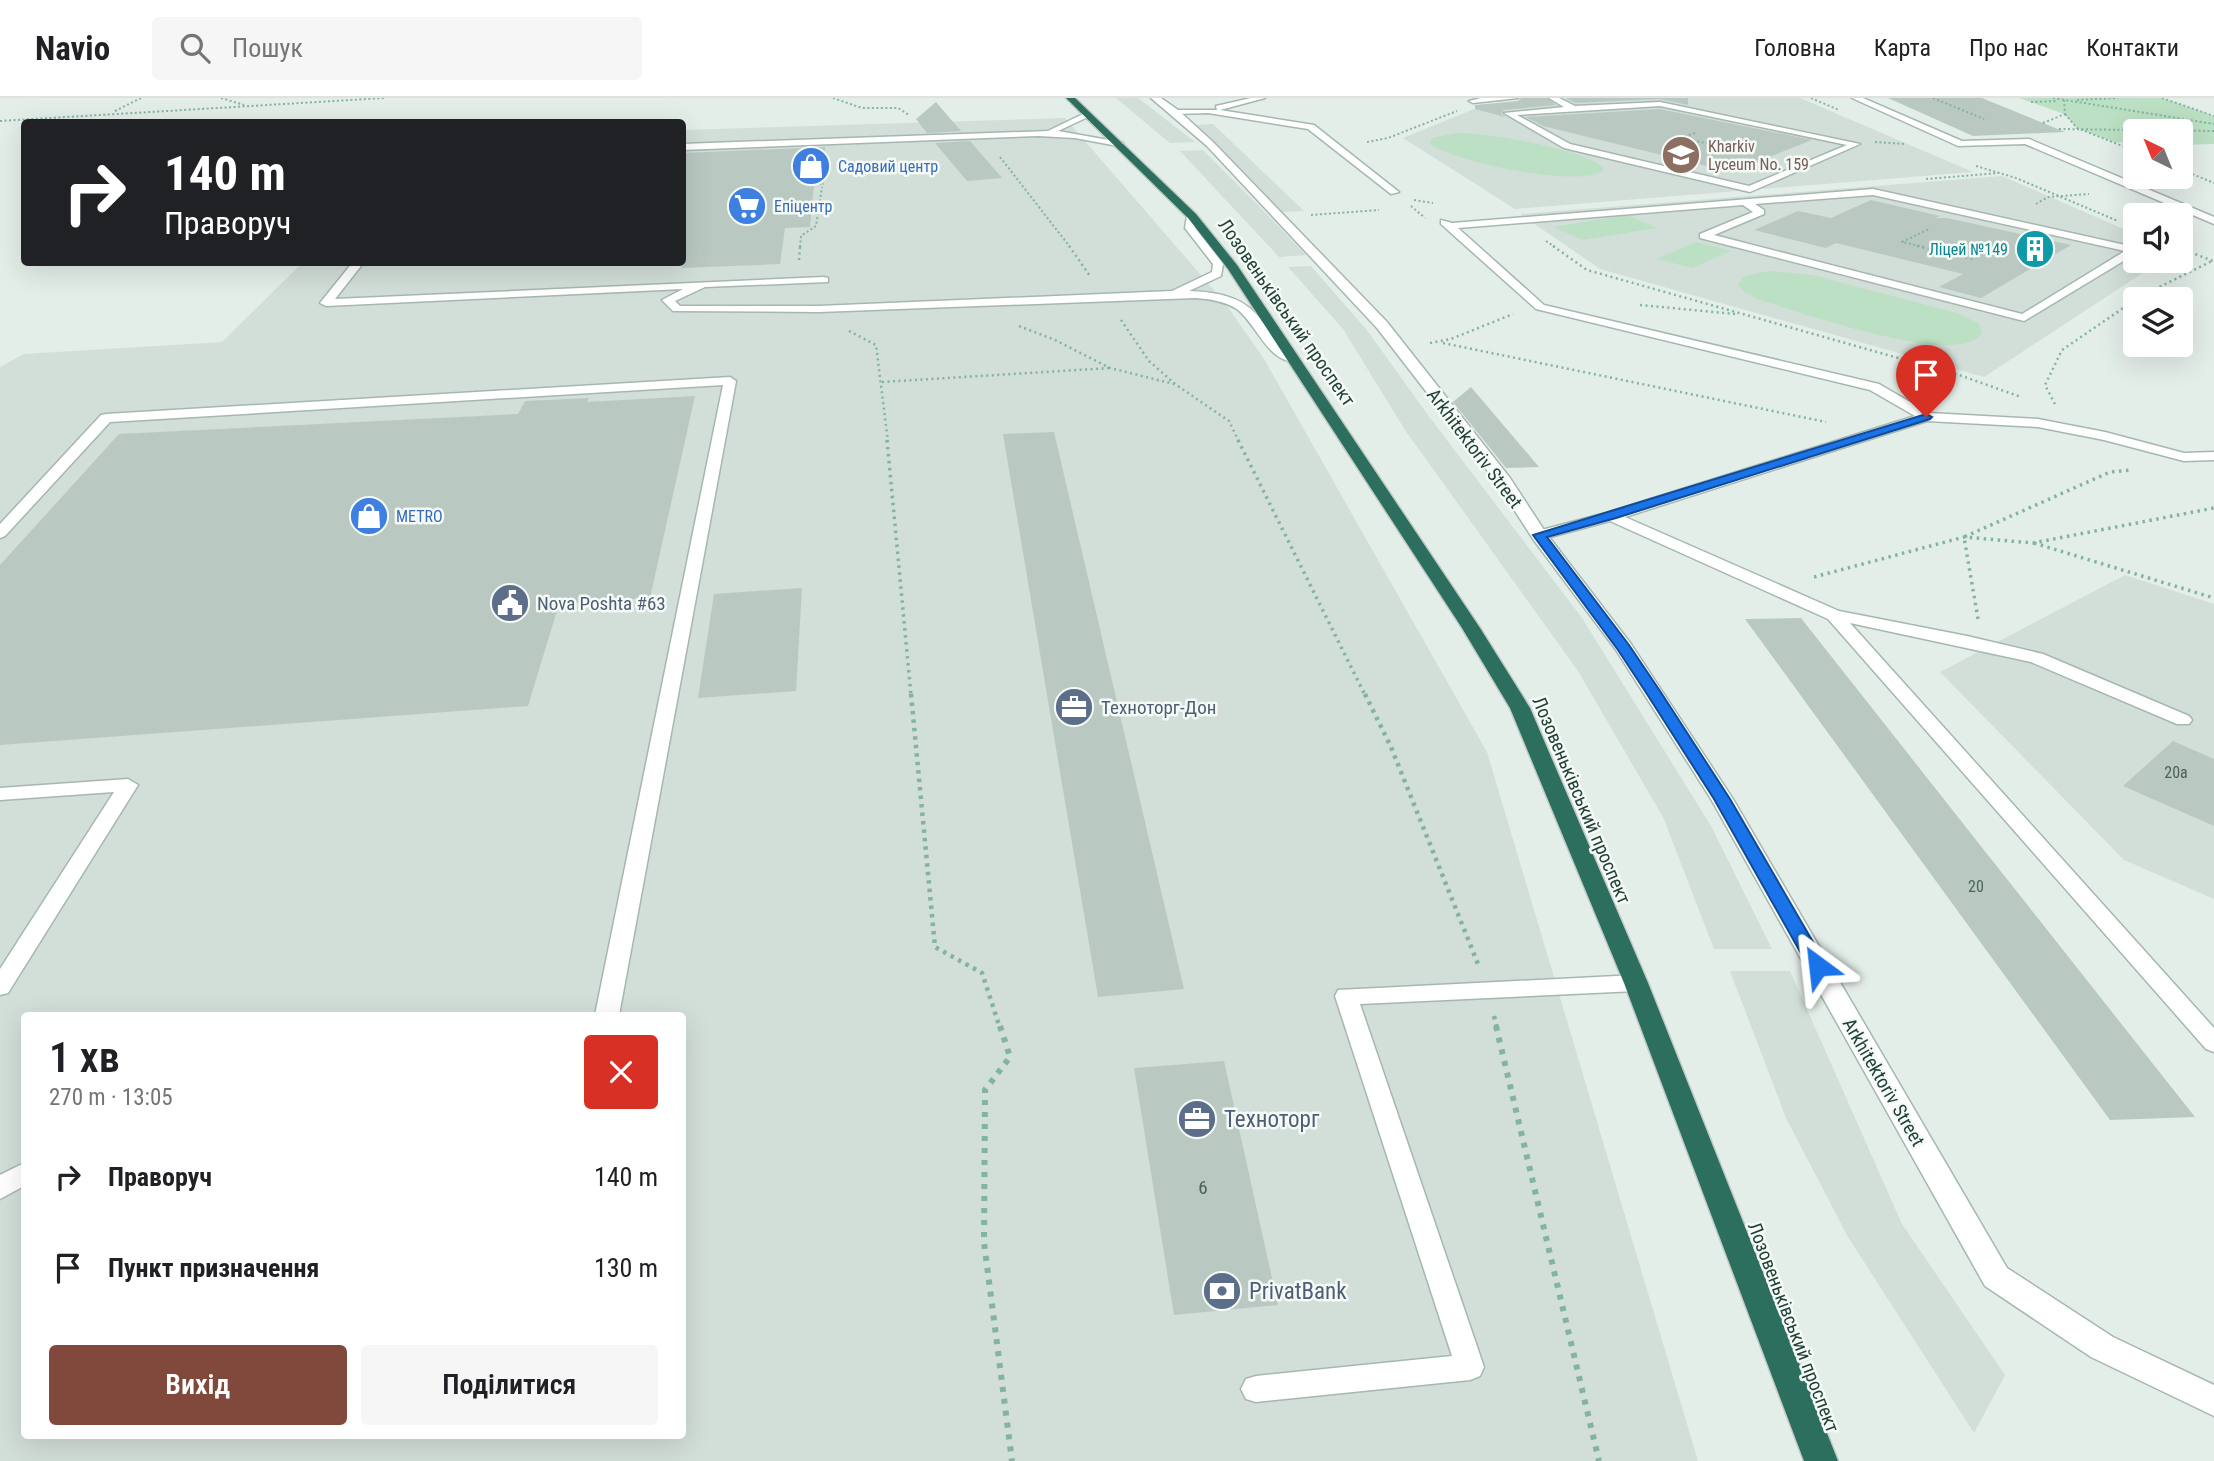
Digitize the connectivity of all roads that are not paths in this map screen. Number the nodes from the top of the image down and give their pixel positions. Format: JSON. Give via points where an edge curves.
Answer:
{"nodes":[{"id":1,"x":1070,"y":98,"type":"edge"},
{"id":2,"x":1155,"y":98,"type":"edge"},
{"id":3,"x":1261,"y":98,"type":"edge"},
{"id":4,"x":1514,"y":98,"type":"edge"},
{"id":5,"x":1553,"y":98,"type":"edge"},
{"id":6,"x":1856,"y":98,"type":"edge"},
{"id":7,"x":1473,"y":101,"type":"road end"},
{"id":8,"x":1574,"y":109,"type":"junction"},
{"id":9,"x":1208,"y":111,"type":"junction"},
{"id":10,"x":1175,"y":112,"type":"junction"},
{"id":11,"x":1085,"y":115,"type":"junction"},
{"id":12,"x":1038,"y":133,"type":"junction"},
{"id":13,"x":1119,"y":145,"type":"junction"},
{"id":14,"x":686,"y":147,"type":"edge"},
{"id":15,"x":1394,"y":192,"type":"road end"},
{"id":16,"x":1744,"y":202,"type":"junction"},
{"id":17,"x":1674,"y":208,"type":"junction"},
{"id":18,"x":1192,"y":216,"type":"junction"},
{"id":19,"x":2214,"y":221,"type":"edge"},
{"id":20,"x":1728,"y":225,"type":"junction"},
{"id":21,"x":356,"y":266,"type":"edge"},
{"id":22,"x":824,"y":280,"type":"dead end"},
{"id":23,"x":704,"y":284,"type":"junction"},
{"id":24,"x":1174,"y":294,"type":"junction"},
{"id":25,"x":1293,"y":358,"type":"junction"},
{"id":26,"x":1926,"y":417,"type":"junction"},
{"id":27,"x":2214,"y":456,"type":"edge"},
{"id":28,"x":1611,"y":516,"type":"junction"},
{"id":29,"x":0,"y":533,"type":"edge"},
{"id":30,"x":1539,"y":535,"type":"junction"},
{"id":31,"x":1834,"y":615,"type":"junction"},
{"id":32,"x":2183,"y":719,"type":"dead end"},
{"id":33,"x":0,"y":794,"type":"edge"},
{"id":34,"x":1636,"y":983,"type":"junction"},
{"id":35,"x":0,"y":987,"type":"edge"},
{"id":36,"x":608,"y":1012,"type":"edge"},
{"id":37,"x":2214,"y":1043,"type":"edge"},
{"id":38,"x":21,"y":1176,"type":"edge"},
{"id":39,"x":0,"y":1188,"type":"edge"},
{"id":40,"x":1256,"y":1389,"type":"dead end"},
{"id":41,"x":2214,"y":1401,"type":"edge"},
{"id":42,"x":1821,"y":1461,"type":"edge"}],
"edges":[{"from":1,"to":11,"type":"highway","name":"Лозовеньківський проспект"},
{"from":2,"to":10,"type":"street","name":"Arkhitektoriv Street"},
{"from":3,"to":9,"type":"lane"},
{"from":4,"to":7,"type":"lane"},
{"from":5,"to":8,"type":"lane"},
{"from":6,"to":19,"type":"lane","via":[[1961,144],[2026,141]]},
{"from":8,"to":8,"type":"lane","via":[[1508,113],[1566,146],[1750,189],[1856,144],[1660,104]]},
{"from":9,"to":10,"type":"lane"},
{"from":9,"to":15,"type":"lane","via":[[1311,127]]},
{"from":10,"to":30,"type":"street","name":"Arkhitektoriv Street","via":[[1382,325],[1504,481]]},
{"from":11,"to":12,"type":"lane","via":[[1065,127]]},
{"from":11,"to":13,"type":"highway","name":"Лозовеньківський проспект"},
{"from":12,"to":13,"type":"lane"},
{"from":12,"to":14,"type":"lane"},
{"from":13,"to":18,"type":"highway","name":"Лозовеньківський проспект"},
{"from":16,"to":17,"type":"lane"},
{"from":16,"to":20,"type":"lane","via":[[1761,212]]},
{"from":16,"to":20,"type":"lane","via":[[1872,192],[2134,250],[2024,318],[1704,236]]},
{"from":17,"to":20,"type":"lane"},
{"from":17,"to":26,"type":"lane","via":[[1446,223],[1540,307],[1874,387]]},
{"from":18,"to":24,"type":"lane","via":[[1190,228],[1218,264],[1217,274]]},
{"from":18,"to":25,"type":"highway","name":"Лозовеньківський проспект","via":[[1233,267]]},
{"from":21,"to":23,"type":"lane","via":[[326,303]]},
{"from":22,"to":23,"type":"lane"},
{"from":23,"to":24,"type":"lane","via":[[668,300],[677,309],[819,309]]},
{"from":24,"to":25,"type":"lane","via":[[1227,299],[1249,313],[1278,352]]},
{"from":25,"to":34,"type":"highway","name":"Лозовеньківський проспект","via":[[1520,708]]},
{"from":26,"to":27,"type":"lane","via":[[2038,423],[2184,457]]},
{"from":26,"to":28,"type":"lane"},
{"from":28,"to":30,"type":"lane"},
{"from":28,"to":31,"type":"lane"},
{"from":29,"to":36,"type":"lane","via":[[106,418],[730,382]]},
{"from":30,"to":41,"type":"street","name":"Arkhitektoriv Street","via":[[1624,648],[1722,799],[1996,1276],[2102,1347]]},
{"from":31,"to":32,"type":"lane","via":[[2037,658]]},
{"from":31,"to":37,"type":"lane"},
{"from":33,"to":35,"type":"lane","via":[[128,785]]},
{"from":34,"to":40,"type":"lane","via":[[1346,996],[1470,1367]]},
{"from":34,"to":42,"type":"highway","name":"Лозовеньківський проспект"},
{"from":38,"to":39,"type":"lane"}]}
